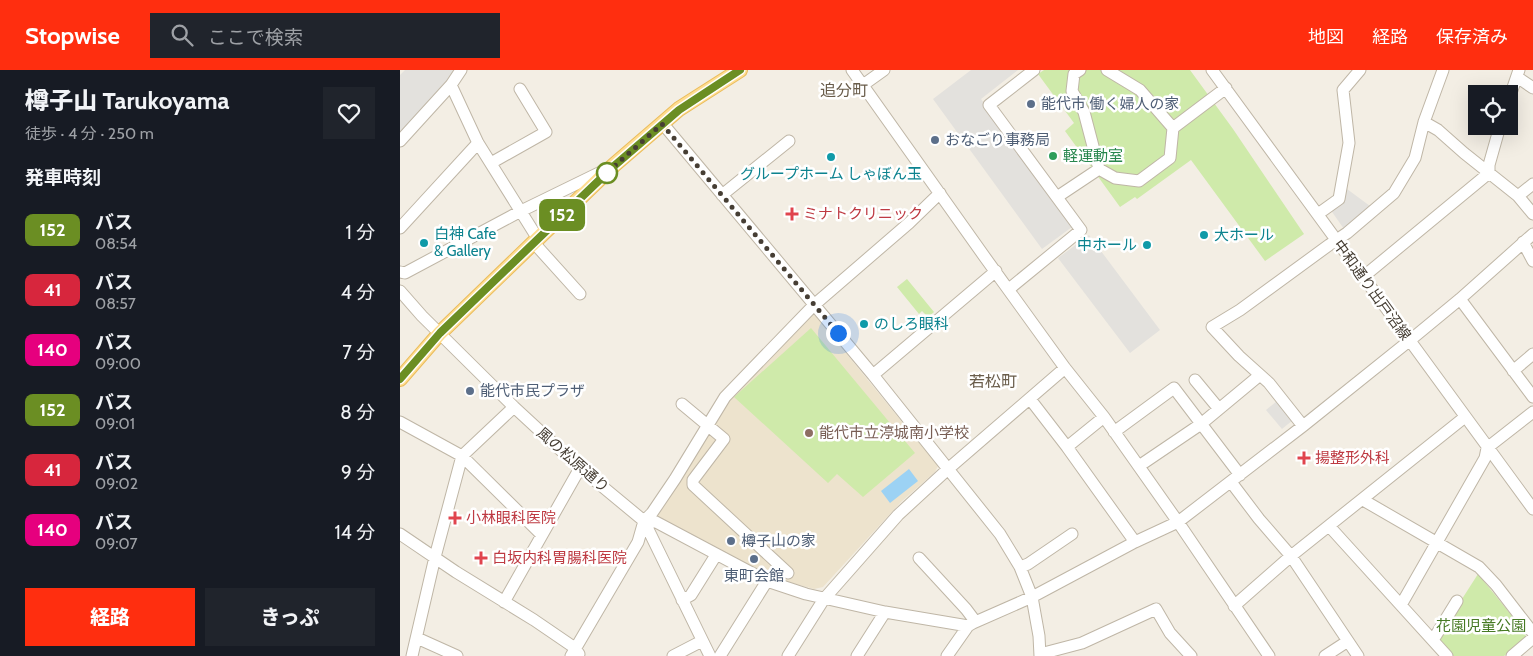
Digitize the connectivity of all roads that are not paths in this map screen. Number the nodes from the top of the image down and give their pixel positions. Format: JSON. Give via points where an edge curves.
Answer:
{"nodes":[{"id":1,"x":462,"y":70,"type":"edge"},
{"id":2,"x":740,"y":70,"type":"edge"},
{"id":3,"x":852,"y":70,"type":"edge"},
{"id":4,"x":884,"y":70,"type":"edge"},
{"id":5,"x":1034,"y":70,"type":"edge"},
{"id":6,"x":1080,"y":70,"type":"edge"},
{"id":7,"x":1106,"y":70,"type":"edge"},
{"id":8,"x":1212,"y":70,"type":"edge"},
{"id":9,"x":1360,"y":70,"type":"edge"},
{"id":10,"x":1443,"y":70,"type":"edge"},
{"id":11,"x":1518,"y":74,"type":"edge"},
{"id":12,"x":863,"y":85,"type":"junction"},
{"id":13,"x":451,"y":86,"type":"junction"},
{"id":14,"x":1226,"y":88,"type":"junction"},
{"id":15,"x":1533,"y":88,"type":"edge"},
{"id":16,"x":520,"y":89,"type":"dead end"},
{"id":17,"x":1424,"y":122,"type":"junction"},
{"id":18,"x":662,"y":124,"type":"junction"},
{"id":19,"x":1173,"y":128,"type":"junction"},
{"id":20,"x":1497,"y":135,"type":"edge"},
{"id":21,"x":400,"y":141,"type":"edge"},
{"id":22,"x":789,"y":141,"type":"dead end"},
{"id":23,"x":478,"y":143,"type":"junction"},
{"id":24,"x":491,"y":163,"type":"junction"},
{"id":25,"x":614,"y":166,"type":"junction"},
{"id":26,"x":1099,"y":169,"type":"junction"},
{"id":27,"x":1489,"y":172,"type":"junction"},
{"id":28,"x":1533,"y":184,"type":"edge"},
{"id":29,"x":940,"y":193,"type":"junction"},
{"id":30,"x":722,"y":195,"type":"junction"},
{"id":31,"x":1518,"y":196,"type":"junction"},
{"id":32,"x":1057,"y":197,"type":"junction"},
{"id":33,"x":520,"y":211,"type":"junction"},
{"id":34,"x":1318,"y":214,"type":"junction"},
{"id":35,"x":1533,"y":214,"type":"edge"},
{"id":36,"x":400,"y":228,"type":"edge"},
{"id":37,"x":1533,"y":234,"type":"edge"},
{"id":38,"x":1336,"y":240,"type":"junction"},
{"id":39,"x":536,"y":241,"type":"junction"},
{"id":40,"x":1523,"y":242,"type":"junction"},
{"id":41,"x":1533,"y":261,"type":"edge"},
{"id":42,"x":996,"y":271,"type":"junction"},
{"id":43,"x":403,"y":272,"type":"edge"},
{"id":44,"x":1363,"y":277,"type":"junction"},
{"id":45,"x":1009,"y":289,"type":"junction"},
{"id":46,"x":400,"y":290,"type":"edge"},
{"id":47,"x":580,"y":294,"type":"dead end"},
{"id":48,"x":1460,"y":299,"type":"junction"},
{"id":49,"x":814,"y":305,"type":"junction"},
{"id":50,"x":440,"y":333,"type":"junction"},
{"id":51,"x":1409,"y":341,"type":"junction"},
{"id":52,"x":1533,"y":354,"type":"edge"},
{"id":53,"x":1065,"y":368,"type":"junction"},
{"id":54,"x":1513,"y":371,"type":"junction"},
{"id":55,"x":873,"y":375,"type":"junction"},
{"id":56,"x":1260,"y":376,"type":"junction"},
{"id":57,"x":400,"y":379,"type":"edge"},
{"id":58,"x":1195,"y":380,"type":"dead end"},
{"id":59,"x":1533,"y":397,"type":"edge"},
{"id":60,"x":1030,"y":399,"type":"junction"},
{"id":61,"x":682,"y":404,"type":"dead end"},
{"id":62,"x":514,"y":408,"type":"junction"},
{"id":63,"x":1219,"y":409,"type":"junction"},
{"id":64,"x":1533,"y":412,"type":"edge"},
{"id":65,"x":1104,"y":417,"type":"junction"},
{"id":66,"x":1465,"y":417,"type":"junction"},
{"id":67,"x":400,"y":422,"type":"edge"},
{"id":68,"x":1201,"y":424,"type":"junction"},
{"id":69,"x":708,"y":425,"type":"junction"},
{"id":70,"x":1303,"y":426,"type":"junction"},
{"id":71,"x":1114,"y":432,"type":"junction"},
{"id":72,"x":1067,"y":447,"type":"junction"},
{"id":73,"x":1487,"y":448,"type":"junction"},
{"id":74,"x":462,"y":456,"type":"junction"},
{"id":75,"x":1139,"y":466,"type":"junction"},
{"id":76,"x":580,"y":468,"type":"junction"},
{"id":77,"x":948,"y":469,"type":"junction"},
{"id":78,"x":1235,"y":478,"type":"junction"},
{"id":79,"x":1362,"y":500,"type":"junction"},
{"id":80,"x":1533,"y":510,"type":"edge"},
{"id":81,"x":644,"y":521,"type":"junction"},
{"id":82,"x":1178,"y":522,"type":"junction"},
{"id":83,"x":1329,"y":526,"type":"junction"},
{"id":84,"x":400,"y":534,"type":"edge"},
{"id":85,"x":1072,"y":534,"type":"dead end"},
{"id":86,"x":542,"y":535,"type":"junction"},
{"id":87,"x":1134,"y":542,"type":"junction"},
{"id":88,"x":1437,"y":542,"type":"junction"},
{"id":89,"x":716,"y":555,"type":"junction"},
{"id":90,"x":435,"y":556,"type":"junction"},
{"id":91,"x":1291,"y":556,"type":"junction"},
{"id":92,"x":919,"y":558,"type":"dead end"},
{"id":93,"x":1020,"y":567,"type":"junction"},
{"id":94,"x":788,"y":573,"type":"dead end"},
{"id":95,"x":767,"y":581,"type":"junction"},
{"id":96,"x":1032,"y":597,"type":"junction"},
{"id":97,"x":824,"y":599,"type":"junction"},
{"id":98,"x":682,"y":600,"type":"junction"},
{"id":99,"x":1457,"y":601,"type":"dead end"},
{"id":100,"x":504,"y":602,"type":"junction"},
{"id":101,"x":1234,"y":606,"type":"junction"},
{"id":102,"x":1401,"y":606,"type":"junction"},
{"id":103,"x":885,"y":612,"type":"junction"},
{"id":104,"x":972,"y":624,"type":"junction"},
{"id":105,"x":1533,"y":633,"type":"edge"},
{"id":106,"x":417,"y":638,"type":"junction"},
{"id":107,"x":1533,"y":638,"type":"edge"},
{"id":108,"x":1433,"y":640,"type":"junction"},
{"id":109,"x":702,"y":641,"type":"junction"},
{"id":110,"x":1348,"y":641,"type":"junction"},
{"id":111,"x":575,"y":653,"type":"edge"},
{"id":112,"x":1265,"y":654,"type":"edge"},
{"id":113,"x":1040,"y":655,"type":"edge"},
{"id":114,"x":412,"y":656,"type":"edge"},
{"id":115,"x":457,"y":656,"type":"edge"},
{"id":116,"x":673,"y":656,"type":"edge"},
{"id":117,"x":710,"y":656,"type":"edge"},
{"id":118,"x":720,"y":656,"type":"edge"},
{"id":119,"x":788,"y":656,"type":"edge"},
{"id":120,"x":857,"y":656,"type":"edge"},
{"id":121,"x":947,"y":656,"type":"edge"},
{"id":122,"x":1191,"y":656,"type":"edge"},
{"id":123,"x":1325,"y":656,"type":"edge"},
{"id":124,"x":1358,"y":656,"type":"edge"},
{"id":125,"x":1447,"y":656,"type":"edge"},
{"id":126,"x":1512,"y":656,"type":"edge"}],
"edges":[{"from":1,"to":13,"type":"street"},
{"from":2,"to":18,"type":"main road"},
{"from":3,"to":12,"type":"street"},
{"from":4,"to":12,"type":"street"},
{"from":5,"to":32,"type":"street","via":[[989,105]]},
{"from":6,"to":26,"type":"street","via":[[1074,74],[1072,92],[1084,112]]},
{"from":7,"to":19,"type":"street","via":[[1140,90]]},
{"from":8,"to":14,"type":"street","name":"中和通り出戸沼線"},
{"from":9,"to":34,"type":"street","via":[[1343,90],[1348,143],[1339,199]]},
{"from":10,"to":17,"type":"street"},
{"from":11,"to":15,"type":"street"},
{"from":12,"to":29,"type":"street"},
{"from":13,"to":21,"type":"street"},
{"from":13,"to":23,"type":"street"},
{"from":14,"to":19,"type":"street"},
{"from":14,"to":34,"type":"street","name":"中和通り出戸沼線"},
{"from":16,"to":24,"type":"street","via":[[546,132]]},
{"from":17,"to":27,"type":"street"},
{"from":17,"to":38,"type":"street","via":[[1415,158],[1394,193]]},
{"from":18,"to":25,"type":"main road"},
{"from":18,"to":30,"type":"street"},
{"from":19,"to":26,"type":"street","via":[[1170,158],[1139,181],[1115,178]]},
{"from":20,"to":27,"type":"street"},
{"from":22,"to":30,"type":"street"},
{"from":23,"to":24,"type":"street"},
{"from":23,"to":36,"type":"street"},
{"from":24,"to":33,"type":"street"},
{"from":25,"to":33,"type":"street"},
{"from":25,"to":39,"type":"main road"},
{"from":26,"to":32,"type":"street"},
{"from":27,"to":31,"type":"street"},
{"from":27,"to":44,"type":"street"},
{"from":28,"to":31,"type":"street"},
{"from":29,"to":42,"type":"street"},
{"from":29,"to":49,"type":"street"},
{"from":30,"to":49,"type":"street"},
{"from":31,"to":35,"type":"street"},
{"from":32,"to":45,"type":"street","via":[[1081,230]]},
{"from":33,"to":39,"type":"street"},
{"from":33,"to":43,"type":"street"},
{"from":34,"to":38,"type":"street","name":"中和通り出戸沼線"},
{"from":37,"to":40,"type":"street"},
{"from":38,"to":44,"type":"street","name":"中和通り出戸沼線"},
{"from":38,"to":56,"type":"street","via":[[1212,327]]},
{"from":39,"to":47,"type":"street"},
{"from":39,"to":50,"type":"main road"},
{"from":40,"to":41,"type":"street"},
{"from":40,"to":48,"type":"street"},
{"from":42,"to":45,"type":"street"},
{"from":42,"to":55,"type":"street"},
{"from":44,"to":51,"type":"street","name":"中和通り出戸沼線"},
{"from":45,"to":53,"type":"street"},
{"from":46,"to":50,"type":"street","name":"風の松原通り"},
{"from":48,"to":51,"type":"street"},
{"from":48,"to":54,"type":"street"},
{"from":49,"to":55,"type":"street"},
{"from":49,"to":69,"type":"street","via":[[725,397]]},
{"from":50,"to":57,"type":"main road"},
{"from":50,"to":62,"type":"street","name":"風の松原通り"},
{"from":51,"to":66,"type":"street","name":"中和通り出戸沼線"},
{"from":51,"to":70,"type":"street"},
{"from":52,"to":54,"type":"street"},
{"from":53,"to":60,"type":"street"},
{"from":53,"to":65,"type":"street"},
{"from":54,"to":59,"type":"street"},
{"from":55,"to":77,"type":"street"},
{"from":56,"to":63,"type":"street"},
{"from":56,"to":70,"type":"street"},
{"from":58,"to":63,"type":"street"},
{"from":60,"to":72,"type":"street"},
{"from":60,"to":77,"type":"street"},
{"from":61,"to":69,"type":"street"},
{"from":62,"to":74,"type":"street"},
{"from":62,"to":76,"type":"street","name":"風の松原通り"},
{"from":63,"to":68,"type":"street"},
{"from":64,"to":73,"type":"street"},
{"from":65,"to":71,"type":"street"},
{"from":65,"to":72,"type":"street"},
{"from":66,"to":73,"type":"street","name":"中和通り出戸沼線"},
{"from":66,"to":79,"type":"street"},
{"from":67,"to":74,"type":"street"},
{"from":68,"to":71,"type":"street","via":[[1174,388]]},
{"from":68,"to":75,"type":"street"},
{"from":68,"to":78,"type":"street"},
{"from":69,"to":81,"type":"street"},
{"from":69,"to":94,"type":"street","via":[[724,438],[693,484]]},
{"from":70,"to":78,"type":"street"},
{"from":71,"to":75,"type":"street"},
{"from":72,"to":87,"type":"street"},
{"from":73,"to":80,"type":"street","name":"中和通り出戸沼線"},
{"from":73,"to":88,"type":"street","via":[[1485,458]]},
{"from":74,"to":86,"type":"street"},
{"from":74,"to":90,"type":"street"},
{"from":75,"to":82,"type":"street"},
{"from":76,"to":81,"type":"street","name":"風の松原通り"},
{"from":76,"to":86,"type":"street"},
{"from":77,"to":93,"type":"street","via":[[1000,534]]},
{"from":77,"to":97,"type":"street","via":[[898,515]]},
{"from":78,"to":82,"type":"street"},
{"from":78,"to":91,"type":"street","via":[[1259,518]]},
{"from":79,"to":83,"type":"street"},
{"from":79,"to":88,"type":"street"},
{"from":81,"to":89,"type":"street","via":[[656,522]]},
{"from":81,"to":98,"type":"street","name":"風の松原通り"},
{"from":81,"to":111,"type":"street","via":[[638,542]]},
{"from":82,"to":87,"type":"street"},
{"from":82,"to":101,"type":"street"},
{"from":83,"to":91,"type":"street"},
{"from":83,"to":102,"type":"street"},
{"from":84,"to":90,"type":"street"},
{"from":85,"to":93,"type":"street"},
{"from":86,"to":100,"type":"street"},
{"from":87,"to":96,"type":"street"},
{"from":88,"to":102,"type":"street"},
{"from":88,"to":105,"type":"street","via":[[1479,567]]},
{"from":89,"to":95,"type":"street"},
{"from":89,"to":98,"type":"street","via":[[691,595]]},
{"from":90,"to":100,"type":"street"},
{"from":90,"to":106,"type":"street"},
{"from":91,"to":101,"type":"street"},
{"from":91,"to":110,"type":"street"},
{"from":92,"to":104,"type":"street","via":[[966,609]]},
{"from":93,"to":96,"type":"street"},
{"from":95,"to":97,"type":"street"},
{"from":95,"to":118,"type":"street"},
{"from":96,"to":104,"type":"street"},
{"from":96,"to":113,"type":"street"},
{"from":97,"to":103,"type":"street"},
{"from":97,"to":119,"type":"street"},
{"from":98,"to":109,"type":"street","name":"風の松原通り"},
{"from":99,"to":108,"type":"street"},
{"from":100,"to":111,"type":"street","via":[[534,620]]},
{"from":101,"to":112,"type":"street"},
{"from":102,"to":108,"type":"street"},
{"from":103,"to":104,"type":"street"},
{"from":103,"to":120,"type":"street"},
{"from":104,"to":121,"type":"street"},
{"from":106,"to":114,"type":"street"},
{"from":106,"to":115,"type":"street"},
{"from":107,"to":126,"type":"street"},
{"from":108,"to":125,"type":"street"},
{"from":109,"to":116,"type":"street"},
{"from":109,"to":117,"type":"street","name":"風の松原通り"},
{"from":110,"to":123,"type":"street"},
{"from":110,"to":124,"type":"street"},
{"from":113,"to":122,"type":"street","via":[[1082,643],[1156,609],[1170,633]]}]}
